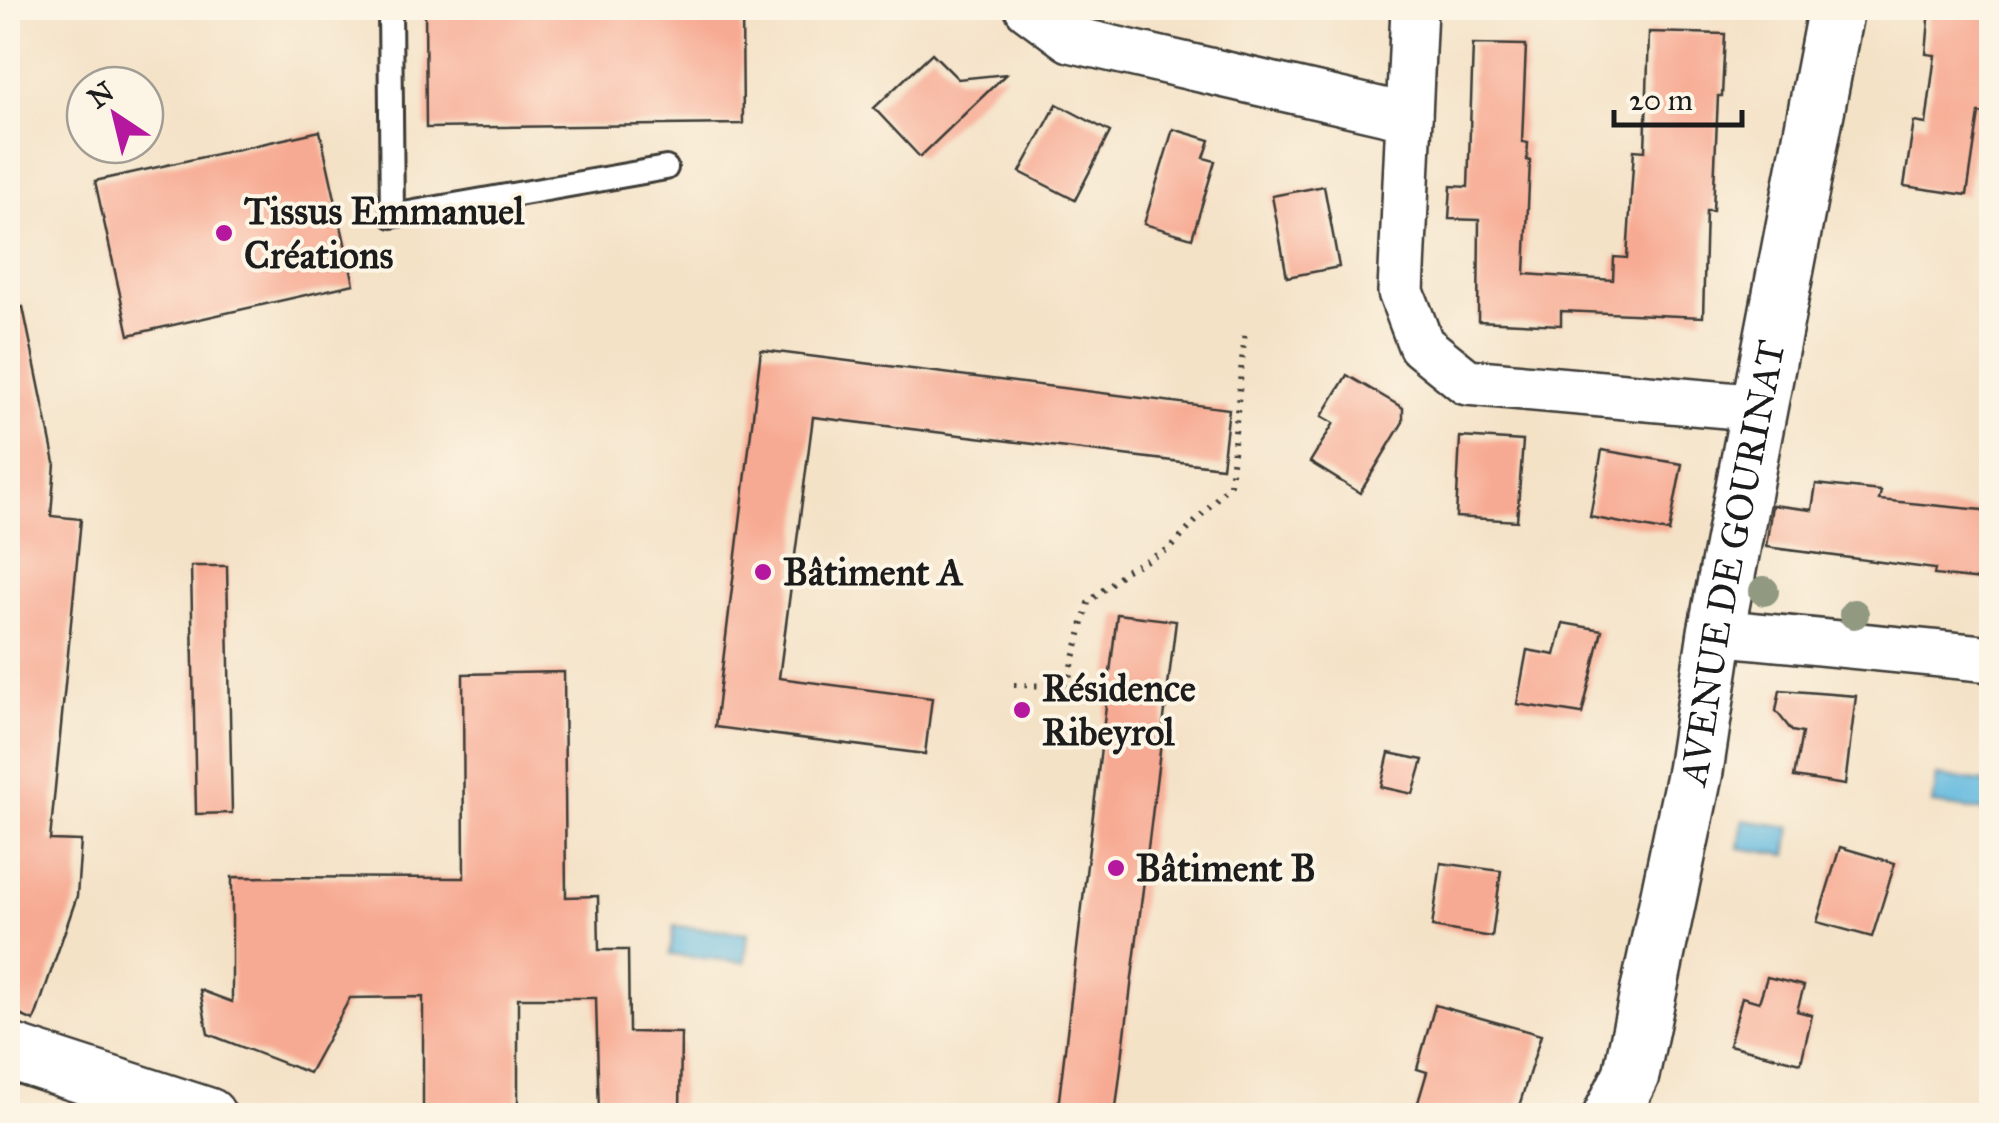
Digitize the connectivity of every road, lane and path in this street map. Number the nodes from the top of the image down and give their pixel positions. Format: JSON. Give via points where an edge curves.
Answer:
{"nodes":[{"id":1,"x":390,"y":8,"type":"edge"},
{"id":2,"x":1028,"y":8,"type":"edge"},
{"id":3,"x":1414,"y":8,"type":"edge"},
{"id":4,"x":1836,"y":8,"type":"edge"},
{"id":5,"x":1409,"y":117,"type":"junction"},
{"id":6,"x":666,"y":168,"type":"dead end"},
{"id":7,"x":1244,"y":330,"type":"dead end"},
{"id":8,"x":1761,"y":408,"type":"junction"},
{"id":9,"x":1716,"y":632,"type":"junction"},
{"id":10,"x":1992,"y":659,"type":"edge"},
{"id":11,"x":1014,"y":685,"type":"dead end"},
{"id":12,"x":8,"y":1051,"type":"edge"},
{"id":13,"x":208,"y":1116,"type":"edge"},
{"id":14,"x":1611,"y":1116,"type":"edge"}],
"edges":[{"from":1,"to":6,"type":"lane","via":[[392,216]]},
{"from":2,"to":5,"type":"street","via":[[1070,39]]},
{"from":3,"to":5,"type":"street"},
{"from":4,"to":8,"type":"street","name":"AVENUE DE GOURINAT"},
{"from":5,"to":8,"type":"street","via":[[1401,292],[1421,345],[1468,382]]},
{"from":7,"to":11,"type":"path","via":[[1230,484],[1171,548],[1125,571],[1088,603],[1067,686]]},
{"from":8,"to":9,"type":"street","name":"AVENUE DE GOURINAT"},
{"from":9,"to":10,"type":"street"},
{"from":9,"to":14,"type":"street","name":"AVENUE DE GOURINAT","via":[[1695,771],[1630,1075]]},
{"from":12,"to":13,"type":"street"}]}
